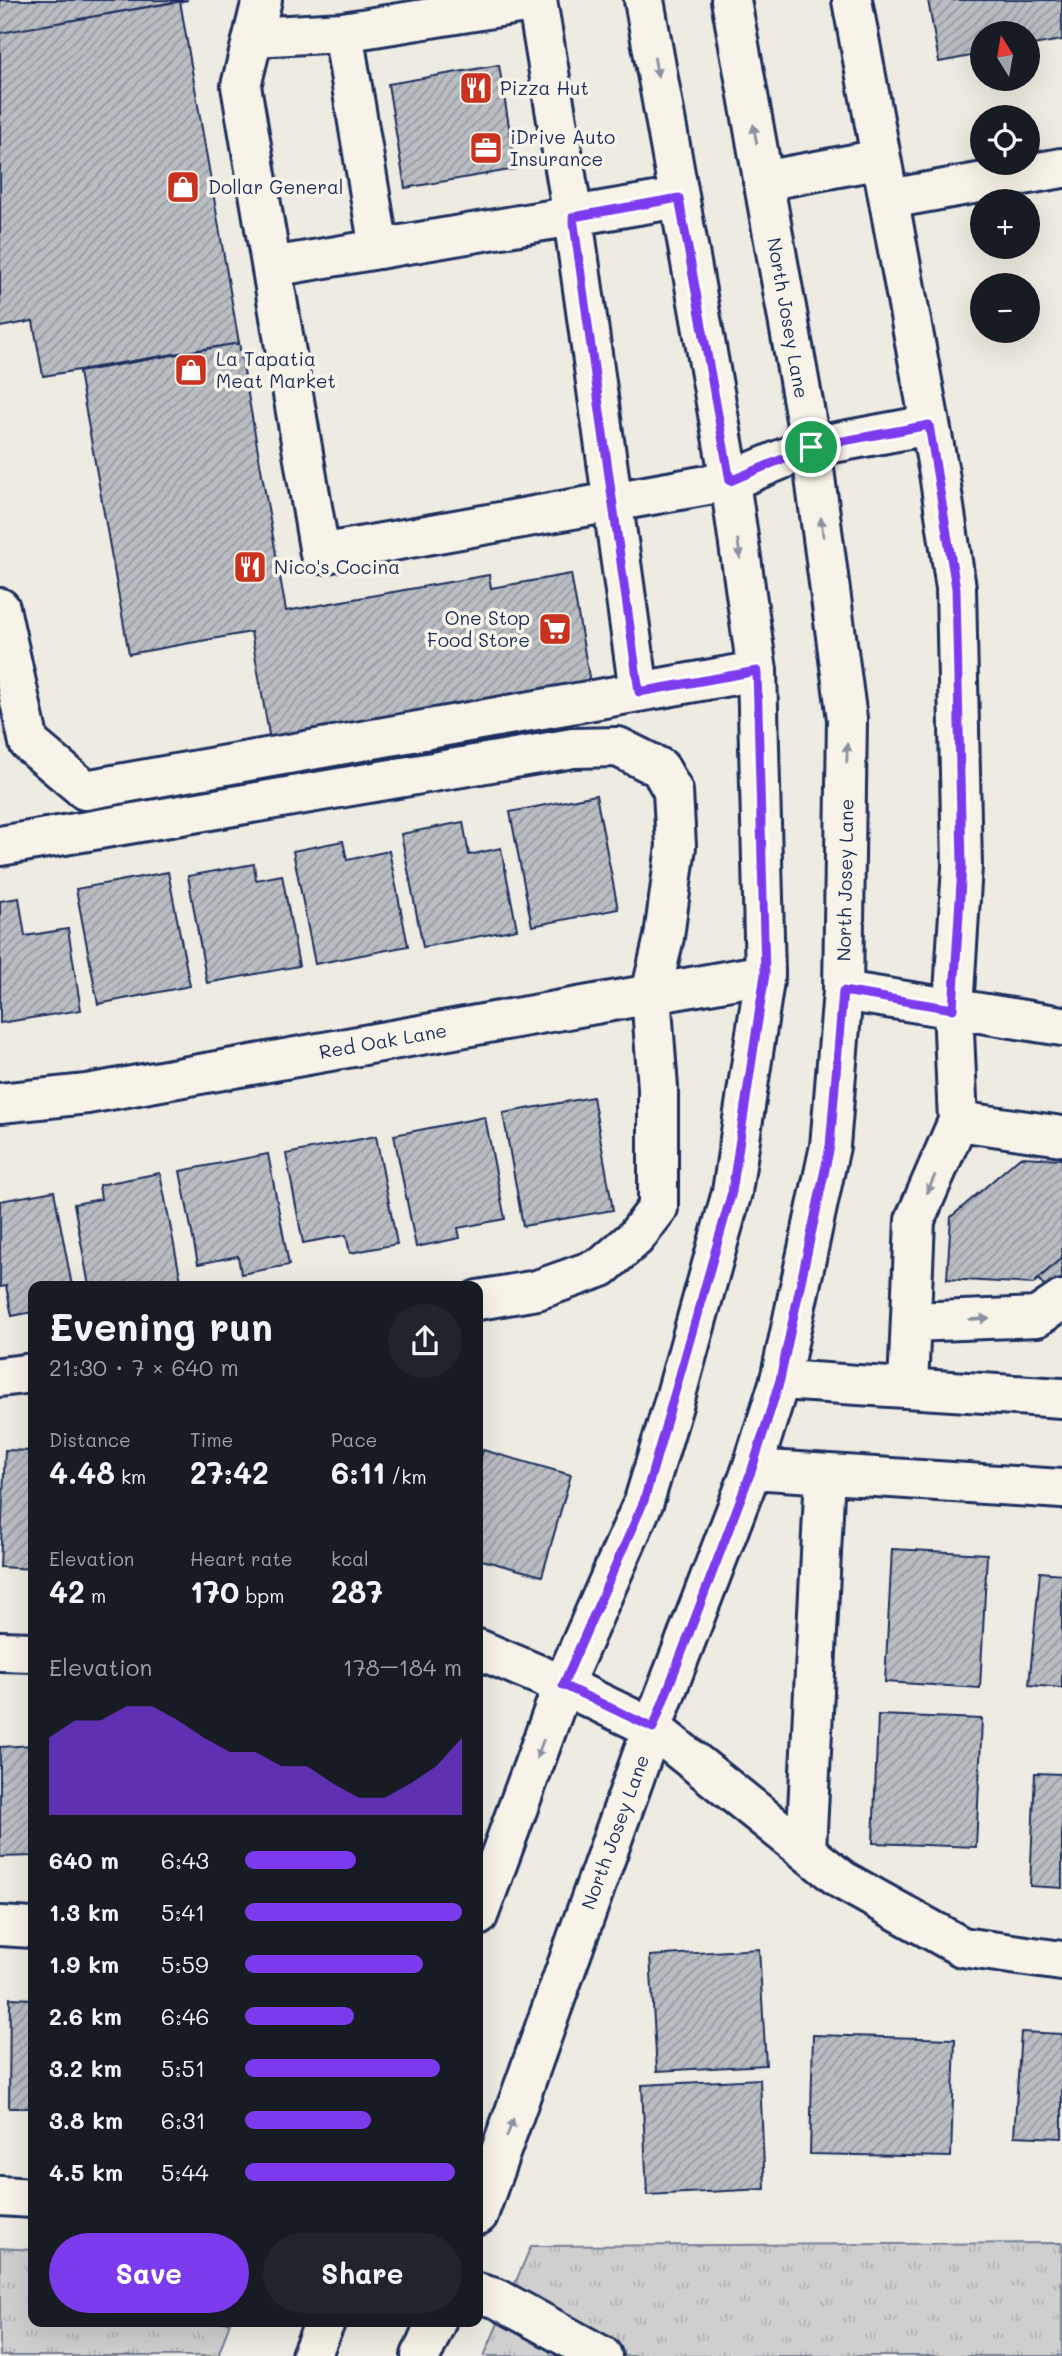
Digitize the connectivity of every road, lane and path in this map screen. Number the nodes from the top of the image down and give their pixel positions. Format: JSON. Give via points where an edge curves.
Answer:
{"nodes":[{"id":1,"x":262,"y":0,"type":"edge"},
{"id":2,"x":537,"y":0,"type":"edge"},
{"id":3,"x":644,"y":0,"type":"edge"},
{"id":4,"x":731,"y":0,"type":"edge"},
{"id":5,"x":852,"y":0,"type":"edge"},
{"id":6,"x":343,"y":32,"type":"junction"},
{"id":7,"x":253,"y":37,"type":"junction"},
{"id":8,"x":881,"y":159,"type":"junction"},
{"id":9,"x":1062,"y":168,"type":"edge"},
{"id":10,"x":763,"y":181,"type":"junction"},
{"id":11,"x":679,"y":198,"type":"junction"},
{"id":12,"x":889,"y":200,"type":"junction"},
{"id":13,"x":573,"y":217,"type":"junction"},
{"id":14,"x":379,"y":249,"type":"junction"},
{"id":15,"x":272,"y":267,"type":"junction"},
{"id":16,"x":929,"y":425,"type":"junction"},
{"id":17,"x":811,"y":447,"type":"junction"},
{"id":18,"x":730,"y":481,"type":"junction"},
{"id":19,"x":614,"y":502,"type":"junction"},
{"id":20,"x":0,"y":608,"type":"edge"},
{"id":21,"x":757,"y":671,"type":"junction"},
{"id":22,"x":639,"y":692,"type":"junction"},
{"id":23,"x":0,"y":846,"type":"edge"},
{"id":24,"x":765,"y":974,"type":"junction"},
{"id":25,"x":843,"y":991,"type":"junction"},
{"id":26,"x":651,"y":994,"type":"junction"},
{"id":27,"x":953,"y":1009,"type":"junction"},
{"id":28,"x":1062,"y":1026,"type":"edge"},
{"id":29,"x":0,"y":1103,"type":"edge"},
{"id":30,"x":958,"y":1121,"type":"junction"},
{"id":31,"x":1062,"y":1136,"type":"edge"},
{"id":32,"x":483,"y":1299,"type":"edge"},
{"id":33,"x":1062,"y":1300,"type":"edge"},
{"id":34,"x":911,"y":1322,"type":"junction"},
{"id":35,"x":28,"y":1374,"type":"edge"},
{"id":36,"x":0,"y":1377,"type":"edge"},
{"id":37,"x":780,"y":1380,"type":"junction"},
{"id":38,"x":908,"y":1388,"type":"junction"},
{"id":39,"x":1062,"y":1398,"type":"edge"},
{"id":40,"x":752,"y":1469,"type":"junction"},
{"id":41,"x":825,"y":1474,"type":"junction"},
{"id":42,"x":1062,"y":1489,"type":"edge"},
{"id":43,"x":0,"y":1651,"type":"edge"},
{"id":44,"x":483,"y":1651,"type":"edge"},
{"id":45,"x":28,"y":1652,"type":"edge"},
{"id":46,"x":563,"y":1685,"type":"junction"},
{"id":47,"x":653,"y":1728,"type":"junction"},
{"id":48,"x":806,"y":1850,"type":"junction"},
{"id":49,"x":483,"y":1902,"type":"edge"},
{"id":50,"x":0,"y":1926,"type":"edge"},
{"id":51,"x":28,"y":1928,"type":"edge"},
{"id":52,"x":1062,"y":1961,"type":"edge"},
{"id":53,"x":0,"y":2196,"type":"edge"},
{"id":54,"x":28,"y":2198,"type":"edge"},
{"id":55,"x":483,"y":2201,"type":"edge"},
{"id":56,"x":483,"y":2294,"type":"edge"},
{"id":57,"x":323,"y":2327,"type":"edge"},
{"id":58,"x":434,"y":2327,"type":"edge"},
{"id":59,"x":311,"y":2356,"type":"edge"},
{"id":60,"x":421,"y":2356,"type":"edge"},
{"id":61,"x":603,"y":2356,"type":"edge"}],
"edges":[{"from":1,"to":7,"type":"main road"},
{"from":2,"to":6,"type":"main road"},
{"from":2,"to":13,"type":"main road"},
{"from":3,"to":11,"type":"main road","one_way":true},
{"from":10,"to":4,"type":"main road","name":"North Josey Lane","one_way":true},
{"from":5,"to":8,"type":"main road"},
{"from":6,"to":7,"type":"main road"},
{"from":6,"to":14,"type":"main road"},
{"from":7,"to":15,"type":"main road","via":[[241,86]]},
{"from":8,"to":10,"type":"main road"},
{"from":8,"to":12,"type":"main road"},
{"from":9,"to":12,"type":"main road"},
{"from":10,"to":17,"type":"main road","name":"North Josey Lane"},
{"from":11,"to":13,"type":"main road"},
{"from":11,"to":18,"type":"main road"},
{"from":12,"to":16,"type":"main road"},
{"from":13,"to":14,"type":"main road"},
{"from":13,"to":19,"type":"main road"},
{"from":14,"to":15,"type":"main road"},
{"from":15,"to":19,"type":"main road","via":[[320,554]]},
{"from":16,"to":17,"type":"main road"},
{"from":16,"to":27,"type":"main road","via":[[956,588],[962,866]]},
{"from":17,"to":18,"type":"main road"},
{"from":25,"to":17,"type":"main road","name":"North Josey Lane","one_way":true,"via":[[847,719]]},
{"from":18,"to":19,"type":"main road"},
{"from":18,"to":21,"type":"main road","one_way":true},
{"from":19,"to":22,"type":"main road"},
{"from":20,"to":22,"type":"main road","via":[[29,743],[85,790]]},
{"from":21,"to":22,"type":"main road"},
{"from":21,"to":24,"type":"main road"},
{"from":23,"to":26,"type":"main road","via":[[573,748],[618,747],[660,768],[673,791],[676,846]]},
{"from":24,"to":26,"type":"main road","name":"Red Oak Lane"},
{"from":24,"to":46,"type":"main road","via":[[732,1192],[674,1402],[644,1501]]},
{"from":25,"to":27,"type":"main road"},
{"from":25,"to":37,"type":"main road","name":"North Josey Lane","via":[[830,1146]]},
{"from":26,"to":29,"type":"main road","name":"Red Oak Lane","via":[[87,1094]]},
{"from":26,"to":32,"type":"main road","via":[[658,1088],[658,1208],[635,1238],[601,1267],[537,1290]]},
{"from":27,"to":28,"type":"main road"},
{"from":27,"to":30,"type":"main road"},
{"from":30,"to":31,"type":"main road"},
{"from":30,"to":34,"type":"main road","one_way":true,"via":[[915,1220]]},
{"from":34,"to":33,"type":"main road","one_way":true,"via":[[1037,1317]]},
{"from":34,"to":38,"type":"main road"},
{"from":35,"to":36,"type":"main road"},
{"from":37,"to":38,"type":"main road"},
{"from":37,"to":40,"type":"main road","name":"North Josey Lane"},
{"from":38,"to":39,"type":"main road"},
{"from":40,"to":41,"type":"main road"},
{"from":40,"to":47,"type":"main road","name":"North Josey Lane"},
{"from":41,"to":42,"type":"main road"},
{"from":41,"to":48,"type":"main road"},
{"from":43,"to":45,"type":"main road"},
{"from":44,"to":46,"type":"main road"},
{"from":46,"to":47,"type":"main road"},
{"from":46,"to":49,"type":"main road","one_way":true},
{"from":47,"to":48,"type":"main road"},
{"from":55,"to":47,"type":"main road","name":"North Josey Lane","one_way":true},
{"from":48,"to":52,"type":"main road","via":[[842,1880],[962,1947]]},
{"from":50,"to":51,"type":"main road"},
{"from":53,"to":54,"type":"main road"},
{"from":56,"to":61,"type":"main road"},
{"from":57,"to":59,"type":"main road"},
{"from":58,"to":60,"type":"main road"}]}
